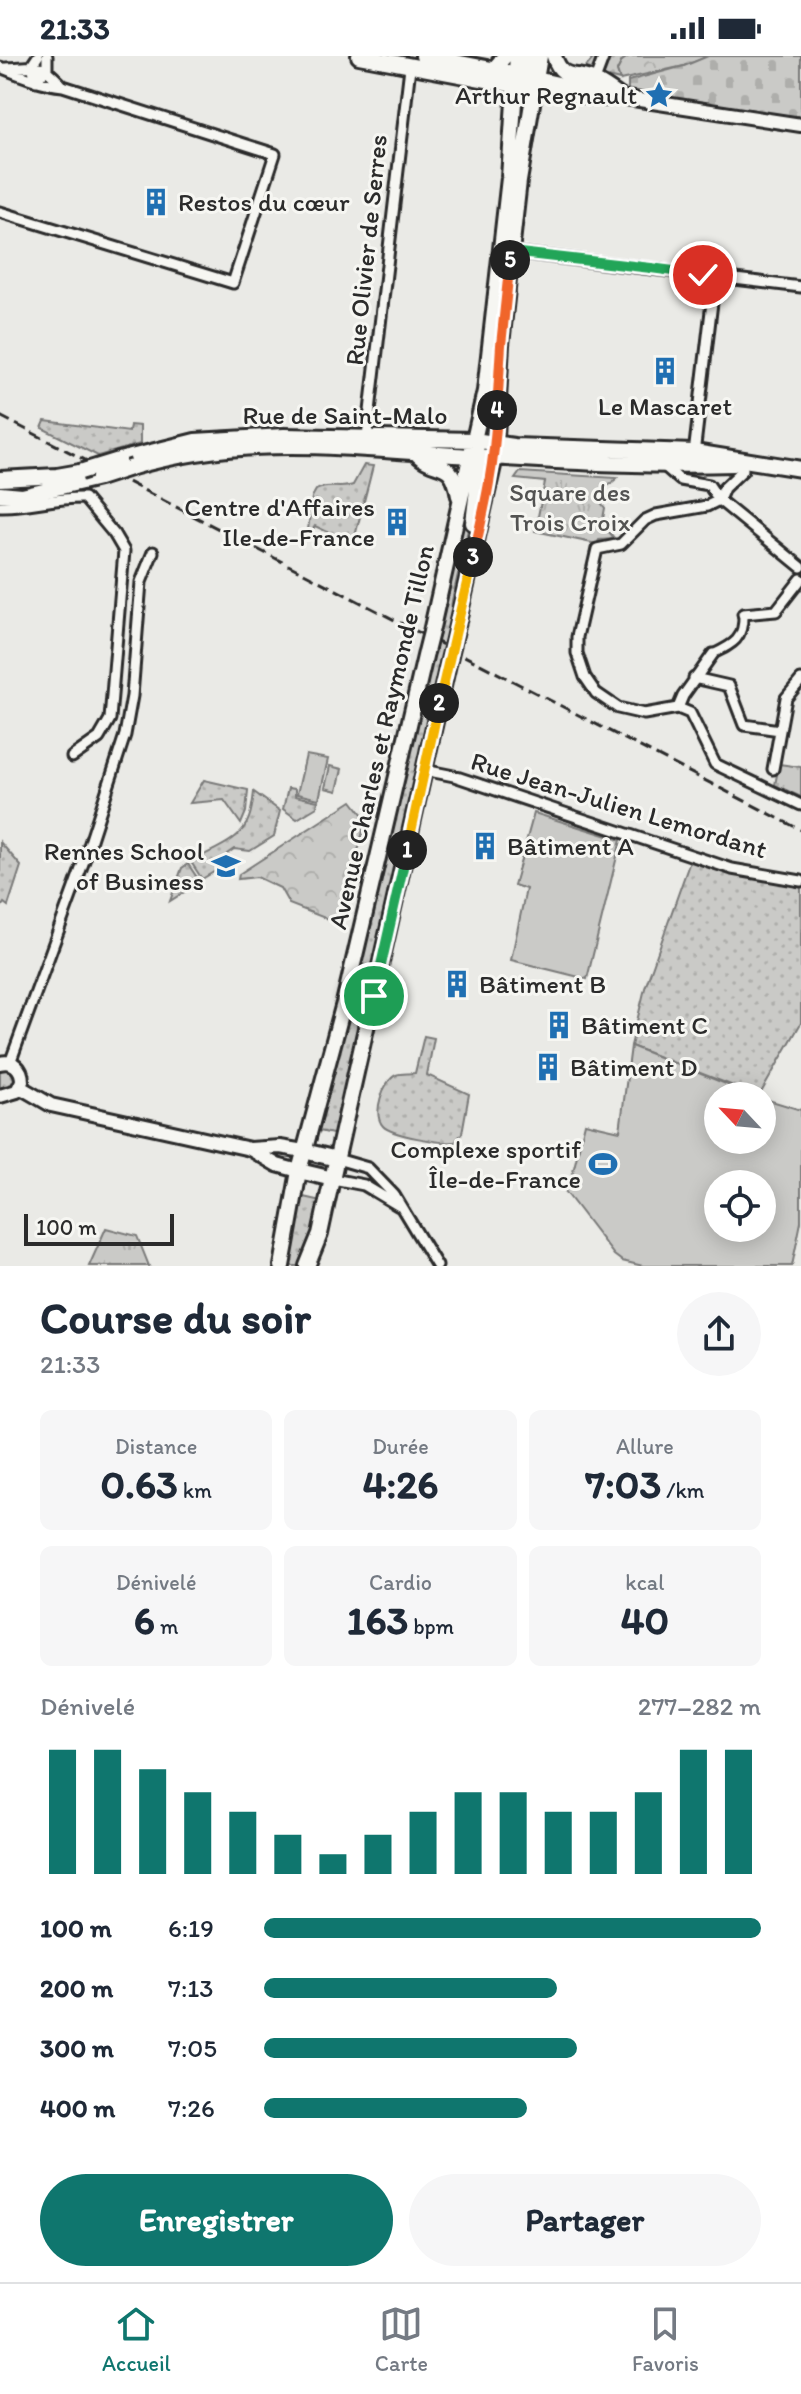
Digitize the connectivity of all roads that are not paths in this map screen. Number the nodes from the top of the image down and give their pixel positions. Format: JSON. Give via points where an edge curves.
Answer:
{"nodes":[{"id":1,"x":47,"y":56,"type":"edge"},
{"id":2,"x":359,"y":56,"type":"edge"},
{"id":3,"x":423,"y":56,"type":"edge"},
{"id":4,"x":505,"y":56,"type":"edge"},
{"id":5,"x":517,"y":56,"type":"edge"},
{"id":6,"x":529,"y":56,"type":"edge"},
{"id":7,"x":540,"y":56,"type":"edge"},
{"id":8,"x":554,"y":56,"type":"edge"},
{"id":9,"x":604,"y":56,"type":"edge"},
{"id":10,"x":31,"y":63,"type":"edge"},
{"id":11,"x":410,"y":67,"type":"junction"},
{"id":12,"x":2,"y":68,"type":"edge"},
{"id":13,"x":47,"y":68,"type":"junction"},
{"id":14,"x":493,"y":70,"type":"junction"},
{"id":15,"x":595,"y":80,"type":"junction"},
{"id":16,"x":36,"y":81,"type":"junction"},
{"id":17,"x":525,"y":82,"type":"junction"},
{"id":18,"x":63,"y":86,"type":"junction"},
{"id":19,"x":620,"y":97,"type":"junction"},
{"id":20,"x":801,"y":125,"type":"edge"},
{"id":21,"x":0,"y":212,"type":"edge"},
{"id":22,"x":511,"y":252,"type":"junction"},
{"id":23,"x":715,"y":277,"type":"junction"},
{"id":24,"x":801,"y":287,"type":"edge"},
{"id":25,"x":367,"y":437,"type":"junction"},
{"id":26,"x":244,"y":442,"type":"junction"},
{"id":27,"x":488,"y":445,"type":"junction"},
{"id":28,"x":414,"y":452,"type":"junction"},
{"id":29,"x":474,"y":456,"type":"junction"},
{"id":30,"x":694,"y":459,"type":"junction"},
{"id":31,"x":743,"y":461,"type":"junction"},
{"id":32,"x":126,"y":464,"type":"junction"},
{"id":33,"x":662,"y":464,"type":"junction"},
{"id":34,"x":801,"y":469,"type":"edge"},
{"id":35,"x":99,"y":478,"type":"junction"},
{"id":36,"x":0,"y":479,"type":"edge"},
{"id":37,"x":0,"y":494,"type":"edge"},
{"id":38,"x":84,"y":498,"type":"junction"},
{"id":39,"x":460,"y":499,"type":"junction"},
{"id":40,"x":719,"y":500,"type":"junction"},
{"id":41,"x":0,"y":506,"type":"edge"},
{"id":42,"x":153,"y":552,"type":"dead end"},
{"id":43,"x":801,"y":567,"type":"edge"},
{"id":44,"x":471,"y":569,"type":"junction"},
{"id":45,"x":801,"y":579,"type":"edge"},
{"id":46,"x":743,"y":614,"type":"joint"},
{"id":47,"x":713,"y":654,"type":"joint"},
{"id":48,"x":694,"y":678,"type":"junction"},
{"id":49,"x":801,"y":680,"type":"edge"},
{"id":50,"x":678,"y":708,"type":"junction"},
{"id":51,"x":780,"y":730,"type":"junction"},
{"id":52,"x":72,"y":757,"type":"dead end"},
{"id":53,"x":773,"y":769,"type":"dead end"},
{"id":54,"x":424,"y":770,"type":"junction"},
{"id":55,"x":801,"y":805,"type":"edge"},
{"id":56,"x":801,"y":881,"type":"edge"},
{"id":57,"x":5,"y":1063,"type":"edge"},
{"id":58,"x":20,"y":1087,"type":"junction"},
{"id":59,"x":0,"y":1095,"type":"edge"},
{"id":60,"x":250,"y":1149,"type":"junction"},
{"id":61,"x":304,"y":1151,"type":"junction"},
{"id":62,"x":337,"y":1159,"type":"junction"},
{"id":63,"x":299,"y":1171,"type":"junction"},
{"id":64,"x":333,"y":1179,"type":"junction"},
{"id":65,"x":402,"y":1208,"type":"junction"},
{"id":66,"x":282,"y":1266,"type":"edge"},
{"id":67,"x":307,"y":1266,"type":"edge"},
{"id":68,"x":437,"y":1266,"type":"edge"}],
"edges":[{"from":1,"to":13,"type":"street"},
{"from":2,"to":11,"type":"main road"},
{"from":3,"to":14,"type":"main road"},
{"from":4,"to":14,"type":"main road"},
{"from":5,"to":17,"type":"main road"},
{"from":6,"to":17,"type":"main road"},
{"from":7,"to":17,"type":"main road"},
{"from":8,"to":15,"type":"main road","via":[[564,74]]},
{"from":9,"to":15,"type":"street"},
{"from":10,"to":12,"type":"street"},
{"from":10,"to":13,"type":"street"},
{"from":10,"to":16,"type":"street"},
{"from":11,"to":17,"type":"main road"},
{"from":11,"to":25,"type":"street","name":"Rue Olivier de Serres"},
{"from":12,"to":16,"type":"street"},
{"from":13,"to":16,"type":"street"},
{"from":13,"to":18,"type":"street"},
{"from":14,"to":17,"type":"main road"},
{"from":15,"to":19,"type":"main road"},
{"from":16,"to":18,"type":"street"},
{"from":17,"to":19,"type":"street"},
{"from":17,"to":22,"type":"main road"},
{"from":17,"to":27,"type":"main road","via":[[488,362]]},
{"from":18,"to":21,"type":"street","via":[[275,154],[233,283]]},
{"from":19,"to":20,"type":"street"},
{"from":22,"to":23,"type":"street"},
{"from":22,"to":27,"type":"main road"},
{"from":23,"to":24,"type":"street"},
{"from":23,"to":30,"type":"street"},
{"from":25,"to":26,"type":"main road","name":"Rue de Saint-Malo"},
{"from":25,"to":27,"type":"main road","name":"Rue de Saint-Malo"},
{"from":26,"to":28,"type":"main road","name":"Rue de Saint-Malo"},
{"from":26,"to":32,"type":"main road","name":"Rue de Saint-Malo","via":[[208,439],[173,445]]},
{"from":27,"to":29,"type":"main road","name":"Rue de Saint-Malo"},
{"from":27,"to":29,"type":"main road","name":"Avenue Charles et Raymonde Tillon"},
{"from":27,"to":30,"type":"main road","name":"Rue de Saint-Malo"},
{"from":27,"to":33,"type":"main road","name":"Rue de Saint-Malo"},
{"from":27,"to":44,"type":"main road","name":"Avenue Charles et Raymonde Tillon"},
{"from":28,"to":29,"type":"main road","name":"Rue de Saint-Malo"},
{"from":28,"to":39,"type":"main road","name":"Rue de Saint-Malo","via":[[449,472]]},
{"from":29,"to":39,"type":"main road","name":"Avenue Charles et Raymonde Tillon"},
{"from":29,"to":44,"type":"main road","name":"Avenue Charles et Raymonde Tillon","via":[[479,480]]},
{"from":30,"to":31,"type":"main road","name":"Rue de Saint-Malo"},
{"from":30,"to":33,"type":"main road","name":"Rue de Saint-Malo"},
{"from":31,"to":34,"type":"main road","name":"Rue de Saint-Malo"},
{"from":31,"to":40,"type":"street","via":[[743,470]]},
{"from":32,"to":35,"type":"main road","name":"Rue de Saint-Malo","bridge":true},
{"from":32,"to":36,"type":"main road","name":"Rue de Saint-Malo","bridge":true},
{"from":33,"to":40,"type":"street","via":[[680,480],[709,485]]},
{"from":35,"to":37,"type":"main road","name":"Rue de Saint-Malo","via":[[22,496]]},
{"from":35,"to":38,"type":"street","via":[[87,487]]},
{"from":38,"to":41,"type":"street"},
{"from":38,"to":52,"type":"street","via":[[124,551],[110,719],[99,738]]},
{"from":39,"to":61,"type":"main road","name":"Avenue Charles et Raymonde Tillon","bridge":true,"via":[[344,1003]]},
{"from":40,"to":43,"type":"street"},
{"from":40,"to":50,"type":"street","via":[[656,515],[621,544],[597,549],[577,637],[585,677],[596,693],[618,708],[644,714]]},
{"from":42,"to":57,"type":"street","via":[[141,582],[125,735],[85,858]]},
{"from":44,"to":54,"type":"main road","name":"Avenue Charles et Raymonde Tillon","bridge":true},
{"from":45,"to":46,"type":"street","via":[[776,611]]},
{"from":46,"to":47,"type":"street","via":[[744,628],[737,640]]},
{"from":47,"to":48,"type":"street"},
{"from":48,"to":50,"type":"street"},
{"from":48,"to":51,"type":"street","via":[[729,686],[744,725]]},
{"from":49,"to":51,"type":"street","via":[[786,698]]},
{"from":50,"to":55,"type":"street","via":[[690,713],[715,764]]},
{"from":51,"to":53,"type":"street"},
{"from":54,"to":56,"type":"street","name":"Rue Jean-Julien Lemordant","via":[[732,869]]},
{"from":54,"to":62,"type":"main road","name":"Avenue Charles et Raymonde Tillon"},
{"from":57,"to":58,"type":"street","via":[[20,1070]]},
{"from":58,"to":59,"type":"street"},
{"from":58,"to":60,"type":"street","via":[[51,1105]]},
{"from":60,"to":61,"type":"street"},
{"from":60,"to":63,"type":"street"},
{"from":61,"to":62,"type":"main road"},
{"from":61,"to":63,"type":"main road","name":"Avenue Charles et Raymonde Tillon"},
{"from":62,"to":64,"type":"main road","name":"Avenue Charles et Raymonde Tillon"},
{"from":62,"to":65,"type":"street","via":[[368,1168]]},
{"from":63,"to":64,"type":"main road"},
{"from":63,"to":66,"type":"main road","name":"Avenue Charles et Raymonde Tillon"},
{"from":64,"to":65,"type":"street","via":[[364,1185]]},
{"from":64,"to":67,"type":"main road","name":"Avenue Charles et Raymonde Tillon"},
{"from":65,"to":68,"type":"street"}]}
